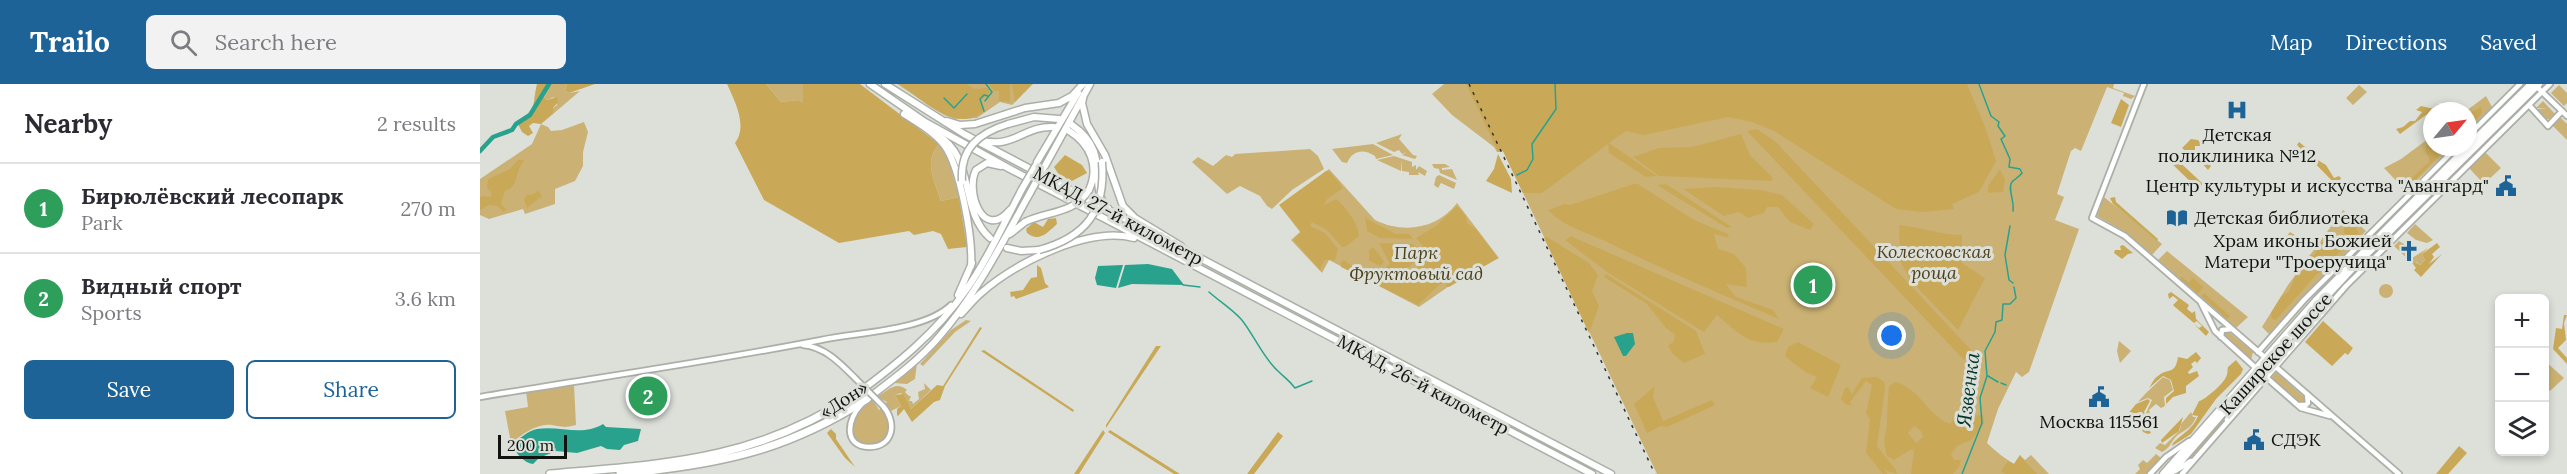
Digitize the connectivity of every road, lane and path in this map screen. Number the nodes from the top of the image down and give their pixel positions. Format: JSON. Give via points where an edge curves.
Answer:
{"nodes":[{"id":1,"x":868,"y":84,"type":"edge"},
{"id":2,"x":885,"y":84,"type":"edge"},
{"id":3,"x":1083,"y":84,"type":"edge"},
{"id":4,"x":1090,"y":84,"type":"edge"},
{"id":5,"x":2144,"y":84,"type":"edge"},
{"id":6,"x":2520,"y":84,"type":"edge"},
{"id":7,"x":2550,"y":84,"type":"edge"},
{"id":8,"x":2537,"y":86,"type":"edge"},
{"id":9,"x":1084,"y":94,"type":"junction"},
{"id":10,"x":2529,"y":105,"type":"junction"},
{"id":11,"x":918,"y":107,"type":"junction"},
{"id":12,"x":2562,"y":111,"type":"junction"},
{"id":13,"x":2567,"y":116,"type":"edge"},
{"id":14,"x":1059,"y":119,"type":"dead end"},
{"id":15,"x":1087,"y":124,"type":"junction"},
{"id":16,"x":1054,"y":127,"type":"dead end"},
{"id":17,"x":2477,"y":127,"type":"edge"},
{"id":18,"x":953,"y":128,"type":"junction"},
{"id":19,"x":930,"y":131,"type":"junction"},
{"id":20,"x":2477,"y":139,"type":"edge"},
{"id":21,"x":2480,"y":154,"type":"junction"},
{"id":22,"x":2448,"y":156,"type":"edge"},
{"id":23,"x":2452,"y":156,"type":"edge"},
{"id":24,"x":2459,"y":156,"type":"edge"},
{"id":25,"x":2459,"y":164,"type":"junction"},
{"id":26,"x":1010,"y":170,"type":"junction"},
{"id":27,"x":2443,"y":171,"type":"junction"},
{"id":28,"x":1011,"y":210,"type":"junction"},
{"id":29,"x":1123,"y":218,"type":"junction"},
{"id":30,"x":990,"y":238,"type":"dead end"},
{"id":31,"x":1153,"y":244,"type":"junction"},
{"id":32,"x":1004,"y":247,"type":"junction"},
{"id":33,"x":1194,"y":255,"type":"junction"},
{"id":34,"x":971,"y":266,"type":"junction"},
{"id":35,"x":2355,"y":266,"type":"junction"},
{"id":36,"x":2343,"y":290,"type":"junction"},
{"id":37,"x":1272,"y":297,"type":"joint"},
{"id":38,"x":2317,"y":299,"type":"junction"},
{"id":39,"x":2200,"y":300,"type":"junction"},
{"id":40,"x":1268,"y":304,"type":"joint"},
{"id":41,"x":951,"y":305,"type":"junction"},
{"id":42,"x":2296,"y":310,"type":"junction"},
{"id":43,"x":937,"y":325,"type":"junction"},
{"id":44,"x":947,"y":327,"type":"junction"},
{"id":45,"x":2232,"y":329,"type":"junction"},
{"id":46,"x":824,"y":339,"type":"junction"},
{"id":47,"x":2223,"y":339,"type":"junction"},
{"id":48,"x":814,"y":341,"type":"junction"},
{"id":49,"x":797,"y":345,"type":"junction"},
{"id":50,"x":808,"y":345,"type":"junction"},
{"id":51,"x":822,"y":351,"type":"junction"},
{"id":52,"x":2258,"y":352,"type":"junction"},
{"id":53,"x":2266,"y":359,"type":"junction"},
{"id":54,"x":2275,"y":366,"type":"junction"},
{"id":55,"x":2257,"y":370,"type":"junction"},
{"id":56,"x":2266,"y":377,"type":"junction"},
{"id":57,"x":2306,"y":393,"type":"junction"},
{"id":58,"x":855,"y":395,"type":"joint"},
{"id":59,"x":2238,"y":396,"type":"junction"},
{"id":60,"x":480,"y":397,"type":"edge"},
{"id":61,"x":867,"y":399,"type":"junction"},
{"id":62,"x":2297,"y":405,"type":"junction"},
{"id":63,"x":2335,"y":418,"type":"junction"},
{"id":64,"x":2224,"y":425,"type":"junction"},
{"id":65,"x":2195,"y":437,"type":"junction"},
{"id":66,"x":1552,"y":453,"type":"junction"},
{"id":67,"x":2195,"y":459,"type":"junction"},
{"id":68,"x":550,"y":474,"type":"edge"},
{"id":69,"x":620,"y":474,"type":"edge"},
{"id":70,"x":1586,"y":474,"type":"edge"},
{"id":71,"x":1592,"y":474,"type":"edge"},
{"id":72,"x":1611,"y":474,"type":"edge"},
{"id":73,"x":2150,"y":474,"type":"edge"},
{"id":74,"x":2163,"y":474,"type":"edge"},
{"id":75,"x":2170,"y":474,"type":"edge"},
{"id":76,"x":2182,"y":474,"type":"edge"},
{"id":77,"x":2399,"y":474,"type":"edge"}],
"edges":[{"from":1,"to":19,"type":"main road"},
{"from":1,"to":26,"type":"main road","name":"МКАД, 27-й километр"},
{"from":2,"to":11,"type":"main road"},
{"from":3,"to":11,"type":"main road","via":[[1059,103],[979,123],[956,124]]},
{"from":3,"to":28,"type":"main road","name":"«Дон»","bridge":true},
{"from":4,"to":9,"type":"main road","name":"«Дон»"},
{"from":5,"to":39,"type":"main road","via":[[2092,218],[2125,236]]},
{"from":6,"to":17,"type":"main road"},
{"from":7,"to":8,"type":"main road"},
{"from":8,"to":10,"type":"main road"},
{"from":8,"to":12,"type":"main road"},
{"from":8,"to":20,"type":"main road","name":"Каширское шоссе"},
{"from":8,"to":25,"type":"main road","name":"Каширское шоссе"},
{"from":9,"to":15,"type":"main road"},
{"from":9,"to":32,"type":"main road","name":"«Дон»","bridge":true},
{"from":10,"to":12,"type":"main road","via":[[2548,126]]},
{"from":10,"to":21,"type":"main road"},
{"from":11,"to":18,"type":"main road"},
{"from":12,"to":13,"type":"main road"},
{"from":14,"to":34,"type":"main road","bridge":true,"via":[[1034,117],[1008,124],[988,131],[972,144],[963,162],[962,181],[974,237]]},
{"from":15,"to":32,"type":"main road","bridge":true,"via":[[1102,162],[1102,196],[1092,218],[1071,237],[1039,250]]},
{"from":15,"to":33,"type":"main road","via":[[1105,155],[1125,209]]},
{"from":16,"to":18,"type":"main road","via":[[1039,128],[1012,141],[997,143]]},
{"from":18,"to":29,"type":"main road","name":"МКАД, 27-й километр"},
{"from":19,"to":30,"type":"main road","via":[[957,154],[973,212]]},
{"from":19,"to":34,"type":"main road","via":[[944,145],[955,166],[971,241]]},
{"from":21,"to":25,"type":"main road"},
{"from":21,"to":36,"type":"main road"},
{"from":22,"to":42,"type":"main road"},
{"from":23,"to":27,"type":"main road"},
{"from":24,"to":27,"type":"main road","name":"Каширское шоссе"},
{"from":25,"to":35,"type":"main road","name":"Каширское шоссе"},
{"from":26,"to":28,"type":"main road","via":[[984,164],[976,170],[973,183],[982,216],[996,220]]},
{"from":26,"to":31,"type":"main road","name":"МКАД, 27-й километр"},
{"from":27,"to":38,"type":"main road","name":"Каширское шоссе"},
{"from":28,"to":43,"type":"main road","name":"«Дон»","via":[[986,260]]},
{"from":29,"to":32,"type":"main road","bridge":true,"via":[[1099,195],[1096,155],[1087,138],[1070,128],[1092,157],[1094,173],[1089,190],[1068,210],[1025,222],[1015,229]]},
{"from":29,"to":33,"type":"main road","name":"МКАД, 27-й километр"},
{"from":31,"to":40,"type":"main road","name":"МКАД, 27-й километр"},
{"from":31,"to":44,"type":"main road","via":[[1107,235],[1051,252],[993,284]]},
{"from":32,"to":44,"type":"main road","name":"«Дон»"},
{"from":33,"to":37,"type":"main road","name":"МКАД, 27-й километр"},
{"from":34,"to":41,"type":"main road"},
{"from":35,"to":36,"type":"main road"},
{"from":35,"to":53,"type":"main road","name":"Каширское шоссе"},
{"from":36,"to":54,"type":"main road"},
{"from":37,"to":72,"type":"main road","name":"МКАД, 26-й километр"},
{"from":38,"to":42,"type":"main road"},
{"from":38,"to":53,"type":"main road","name":"Каширское шоссе"},
{"from":39,"to":45,"type":"main road"},
{"from":39,"to":47,"type":"main road","via":[[2211,325]]},
{"from":40,"to":66,"type":"main road","name":"МКАД, 26-й километр"},
{"from":41,"to":43,"type":"main road"},
{"from":41,"to":46,"type":"main road","via":[[928,321]]},
{"from":42,"to":52,"type":"main road"},
{"from":43,"to":58,"type":"main road","name":"«Дон»","via":[[897,364]]},
{"from":44,"to":61,"type":"main road","name":"«Дон»","via":[[921,356]]},
{"from":45,"to":47,"type":"main road","via":[[2222,330]]},
{"from":45,"to":52,"type":"main road"},
{"from":46,"to":48,"type":"main road"},
{"from":46,"to":51,"type":"main road","via":[[820,344]]},
{"from":47,"to":55,"type":"main road"},
{"from":48,"to":49,"type":"main road"},
{"from":48,"to":50,"type":"main road"},
{"from":49,"to":50,"type":"main road"},
{"from":49,"to":60,"type":"main road"},
{"from":50,"to":51,"type":"main road"},
{"from":51,"to":61,"type":"main road","bridge":true,"via":[[855,378],[892,421],[891,434],[877,446],[863,446],[853,437],[849,421]]},
{"from":52,"to":53,"type":"main road"},
{"from":53,"to":54,"type":"main road"},
{"from":53,"to":55,"type":"main road","name":"Каширское шоссе"},
{"from":54,"to":56,"type":"main road"},
{"from":54,"to":57,"type":"main road"},
{"from":55,"to":56,"type":"main road"},
{"from":55,"to":59,"type":"main road","name":"Каширское шоссе"},
{"from":55,"to":65,"type":"main road","name":"Каширское шоссе"},
{"from":56,"to":62,"type":"main road"},
{"from":56,"to":64,"type":"main road"},
{"from":57,"to":62,"type":"main road","via":[[2308,403]]},
{"from":57,"to":63,"type":"main road"},
{"from":58,"to":68,"type":"highway","name":"«Дон»","via":[[802,426],[732,451],[669,462]]},
{"from":59,"to":64,"type":"main road"},
{"from":59,"to":75,"type":"main road","name":"Каширское шоссе"},
{"from":61,"to":69,"type":"highway","name":"«Дон»","via":[[818,428],[764,450],[718,462]]},
{"from":62,"to":63,"type":"main road"},
{"from":63,"to":77,"type":"main road"},
{"from":64,"to":67,"type":"main road"},
{"from":65,"to":73,"type":"main road"},
{"from":65,"to":74,"type":"main road","name":"Каширское шоссе"},
{"from":66,"to":70,"type":"main road"},
{"from":66,"to":71,"type":"main road","name":"МКАД, 26-й километр"},
{"from":67,"to":75,"type":"main road"},
{"from":67,"to":76,"type":"main road"}]}
